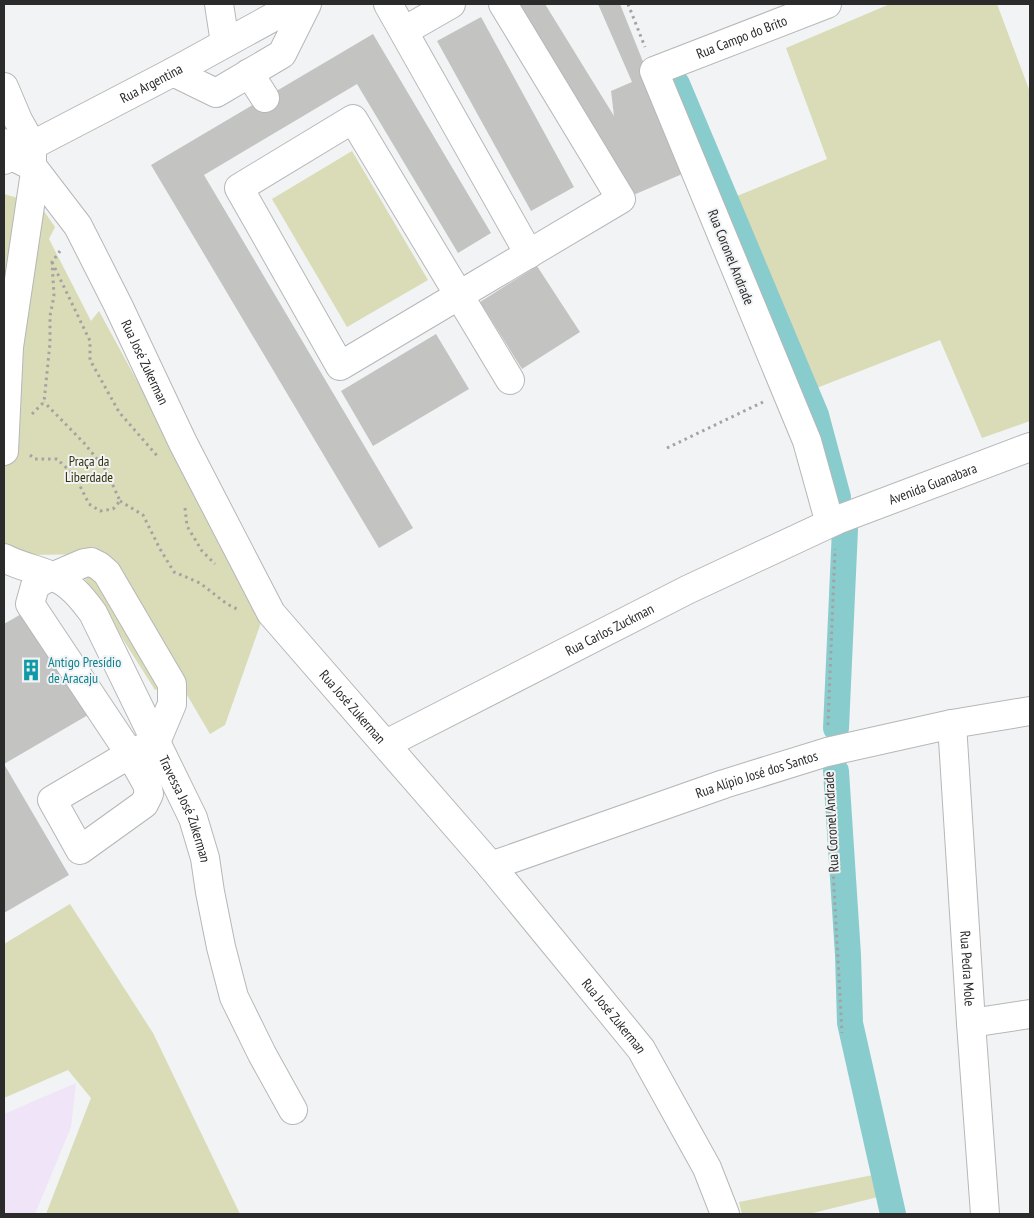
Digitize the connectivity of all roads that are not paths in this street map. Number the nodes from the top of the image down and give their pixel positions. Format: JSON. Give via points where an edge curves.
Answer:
{"nodes":[{"id":1,"x":219,"y":4,"type":"edge"},
{"id":2,"x":298,"y":4,"type":"edge"},
{"id":3,"x":307,"y":4,"type":"edge"},
{"id":4,"x":388,"y":4,"type":"edge"},
{"id":5,"x":450,"y":4,"type":"edge"},
{"id":6,"x":503,"y":4,"type":"edge"},
{"id":7,"x":827,"y":4,"type":"edge"},
{"id":8,"x":404,"y":31,"type":"junction"},
{"id":9,"x":225,"y":43,"type":"junction"},
{"id":10,"x":654,"y":70,"type":"joint"},
{"id":11,"x":174,"y":72,"type":"junction"},
{"id":12,"x":249,"y":72,"type":"junction"},
{"id":13,"x":4,"y":87,"type":"edge"},
{"id":14,"x":265,"y":98,"type":"dead end"},
{"id":15,"x":20,"y":157,"type":"edge"},
{"id":16,"x":529,"y":254,"type":"junction"},
{"id":17,"x":460,"y":295,"type":"junction"},
{"id":18,"x":510,"y":380,"type":"dead end"},
{"id":19,"x":1030,"y":447,"type":"edge"},
{"id":20,"x":14,"y":450,"type":"edge"},
{"id":21,"x":832,"y":517,"type":"junction"},
{"id":22,"x":4,"y":558,"type":"edge"},
{"id":23,"x":54,"y":576,"type":"junction"},
{"id":24,"x":1030,"y":711,"type":"edge"},
{"id":25,"x":952,"y":724,"type":"junction"},
{"id":26,"x":156,"y":742,"type":"junction"},
{"id":27,"x":386,"y":744,"type":"junction"},
{"id":28,"x":491,"y":866,"type":"junction"},
{"id":29,"x":1030,"y":1014,"type":"edge"},
{"id":30,"x":971,"y":1023,"type":"junction"},
{"id":31,"x":292,"y":1110,"type":"dead end"},
{"id":32,"x":725,"y":1214,"type":"edge"},
{"id":33,"x":985,"y":1214,"type":"edge"}],
"edges":[{"from":1,"to":9,"type":"street"},
{"from":2,"to":9,"type":"street","name":"Rua Argentina"},
{"from":3,"to":12,"type":"street","via":[[282,54]]},
{"from":4,"to":8,"type":"street"},
{"from":5,"to":8,"type":"street"},
{"from":6,"to":16,"type":"street","via":[[621,199]]},
{"from":7,"to":10,"type":"street","name":"Rua Campo do Brito"},
{"from":8,"to":16,"type":"street"},
{"from":9,"to":11,"type":"street","name":"Rua Argentina"},
{"from":10,"to":21,"type":"street","name":"Rua Coronel Andrade","via":[[807,441]]},
{"from":11,"to":12,"type":"street","via":[[216,93]]},
{"from":11,"to":15,"type":"street","name":"Rua Argentina"},
{"from":12,"to":14,"type":"street"},
{"from":13,"to":15,"type":"street","name":"Rua José Zukerman","via":[[18,120]]},
{"from":15,"to":20,"type":"street","via":[[9,347]]},
{"from":15,"to":27,"type":"street","name":"Rua José Zukerman","via":[[78,226],[183,444],[271,614]]},
{"from":16,"to":17,"type":"street"},
{"from":17,"to":17,"type":"street","via":[[353,119],[240,188],[340,366]]},
{"from":17,"to":18,"type":"street"},
{"from":19,"to":21,"type":"street","name":"Avenida Guanabara"},
{"from":21,"to":27,"type":"street","name":"Rua Carlos Zuckman"},
{"from":22,"to":23,"type":"street","name":"Travessa José Zukerman"},
{"from":23,"to":26,"type":"street","name":"Travessa José Zukerman","via":[[81,597],[93,613]]},
{"from":23,"to":26,"type":"street","via":[[90,562],[99,566],[111,580],[172,684],[172,704]]},
{"from":23,"to":26,"type":"street","via":[[35,586],[30,604],[130,754]]},
{"from":24,"to":25,"type":"street","name":"Rua Alípio José dos Santos"},
{"from":25,"to":28,"type":"street","name":"Rua Alípio José dos Santos","via":[[827,752],[724,784]]},
{"from":25,"to":30,"type":"street","name":"Rua Pedra Mole"},
{"from":26,"to":31,"type":"street","name":"Travessa José Zukerman","via":[[193,818],[205,858],[220,947],[234,998]]},
{"from":27,"to":28,"type":"street","name":"Rua José Zukerman"},
{"from":28,"to":32,"type":"street","name":"Rua José Zukerman","via":[[641,1049],[707,1168]]},
{"from":29,"to":30,"type":"street"},
{"from":30,"to":33,"type":"street","name":"Rua Pedra Mole"}]}
